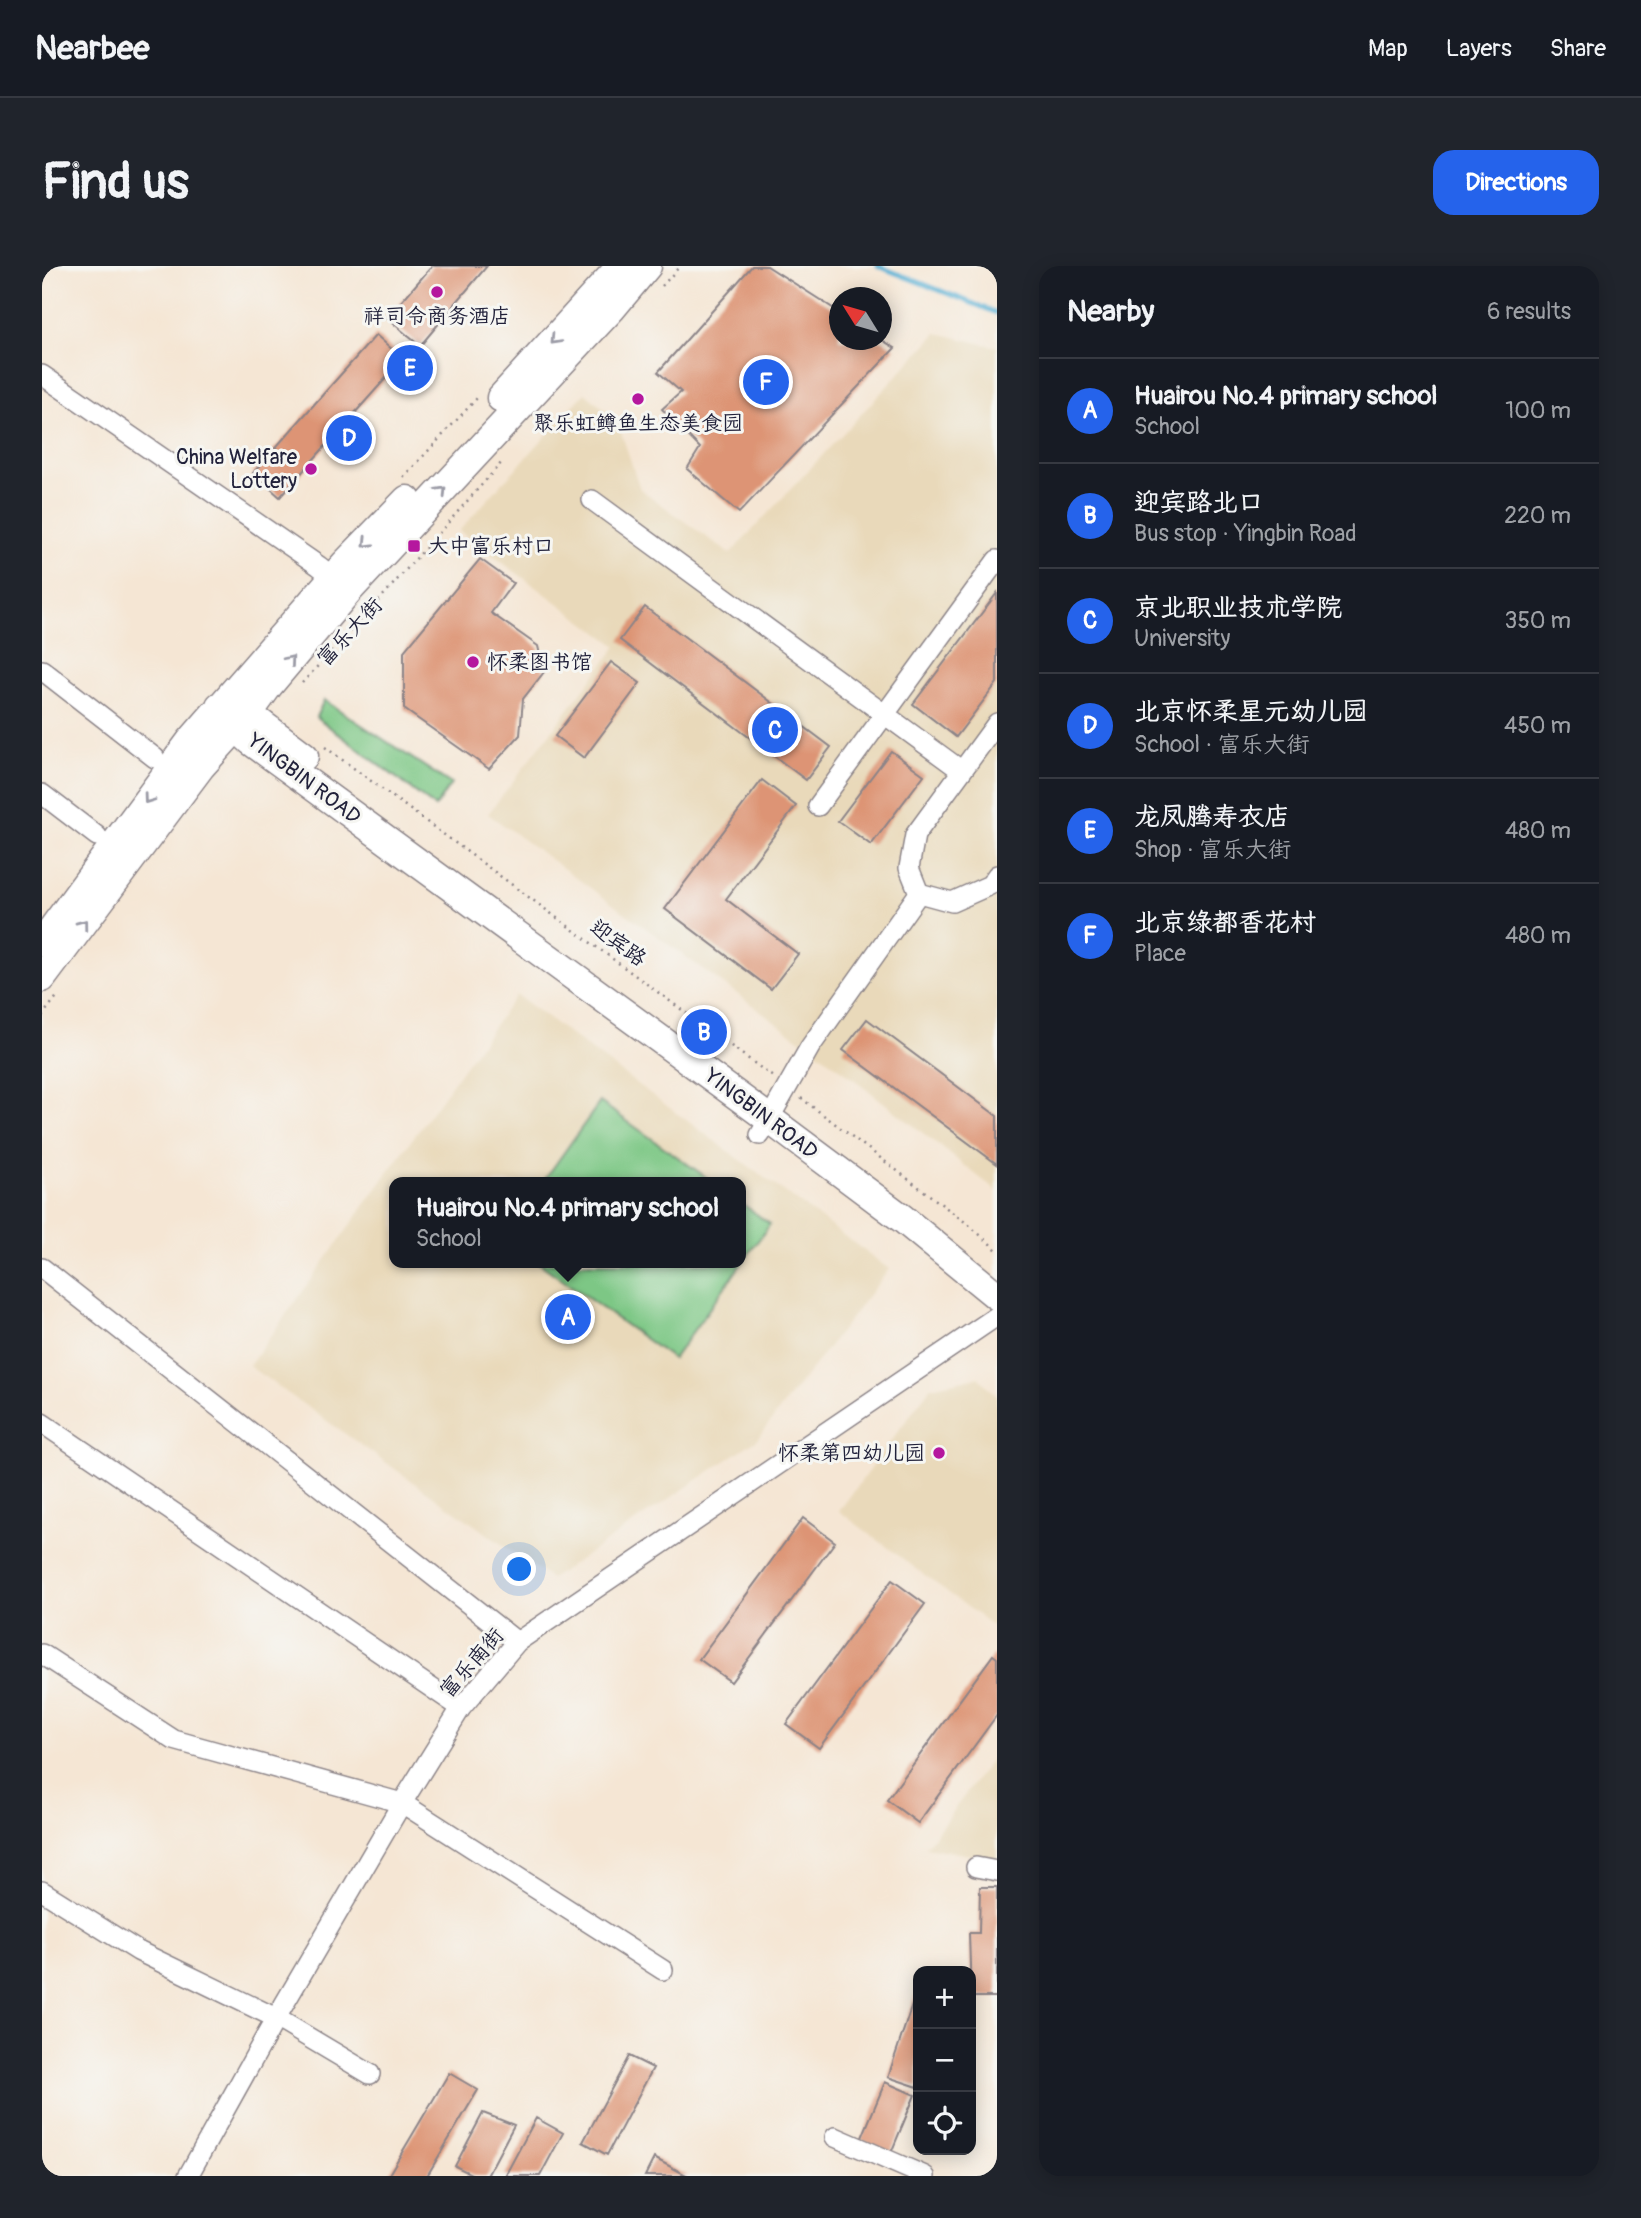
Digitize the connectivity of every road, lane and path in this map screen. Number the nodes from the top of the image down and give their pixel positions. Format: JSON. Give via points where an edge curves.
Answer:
{"nodes":[{"id":1,"x":621,"y":266,"type":"edge"},
{"id":2,"x":680,"y":266,"type":"edge"},
{"id":3,"x":653,"y":278,"type":"edge"},
{"id":4,"x":601,"y":288,"type":"edge"},
{"id":5,"x":42,"y":375,"type":"edge"},
{"id":6,"x":501,"y":462,"type":"dead end"},
{"id":7,"x":592,"y":500,"type":"dead end"},
{"id":8,"x":997,"y":560,"type":"edge"},
{"id":9,"x":342,"y":584,"type":"junction"},
{"id":10,"x":42,"y":670,"type":"edge"},
{"id":11,"x":300,"y":685,"type":"dead end"},
{"id":12,"x":884,"y":713,"type":"junction"},
{"id":13,"x":235,"y":716,"type":"junction"},
{"id":14,"x":997,"y":723,"type":"edge"},
{"id":15,"x":318,"y":742,"type":"dead end"},
{"id":16,"x":155,"y":758,"type":"dead end"},
{"id":17,"x":962,"y":771,"type":"junction"},
{"id":18,"x":42,"y":794,"type":"edge"},
{"id":19,"x":818,"y":806,"type":"dead end"},
{"id":20,"x":97,"y":836,"type":"dead end"},
{"id":21,"x":995,"y":883,"type":"edge"},
{"id":22,"x":919,"y":893,"type":"junction"},
{"id":23,"x":42,"y":943,"type":"edge"},
{"id":24,"x":50,"y":987,"type":"edge"},
{"id":25,"x":42,"y":1016,"type":"edge"},
{"id":26,"x":773,"y":1112,"type":"junction"},
{"id":27,"x":997,"y":1250,"type":"edge"},
{"id":28,"x":42,"y":1268,"type":"edge"},
{"id":29,"x":997,"y":1272,"type":"edge"},
{"id":30,"x":997,"y":1296,"type":"edge"},
{"id":31,"x":997,"y":1316,"type":"edge"},
{"id":32,"x":42,"y":1423,"type":"edge"},
{"id":33,"x":517,"y":1642,"type":"junction"},
{"id":34,"x":42,"y":1654,"type":"edge"},
{"id":35,"x":461,"y":1708,"type":"junction"},
{"id":36,"x":402,"y":1803,"type":"junction"},
{"id":37,"x":976,"y":1867,"type":"dead end"},
{"id":38,"x":997,"y":1871,"type":"edge"},
{"id":39,"x":42,"y":1891,"type":"edge"},
{"id":40,"x":663,"y":1970,"type":"dead end"},
{"id":41,"x":276,"y":2018,"type":"junction"},
{"id":42,"x":370,"y":2074,"type":"dead end"},
{"id":43,"x":835,"y":2137,"type":"dead end"},
{"id":44,"x":188,"y":2176,"type":"edge"},
{"id":45,"x":925,"y":2176,"type":"edge"}],
"edges":[{"from":1,"to":4,"type":"main road"},
{"from":2,"to":3,"type":"path"},
{"from":3,"to":4,"type":"main road"},
{"from":4,"to":9,"type":"main road"},
{"from":5,"to":9,"type":"street"},
{"from":6,"to":11,"type":"path","name":"富乐大街"},
{"from":7,"to":12,"type":"street"},
{"from":8,"to":12,"type":"street"},
{"from":9,"to":13,"type":"main road"},
{"from":10,"to":16,"type":"street"},
{"from":12,"to":17,"type":"street"},
{"from":12,"to":19,"type":"street"},
{"from":13,"to":23,"type":"main road","one_way":true,"via":[[190,742]]},
{"from":24,"to":13,"type":"main road","one_way":true},
{"from":13,"to":26,"type":"main road","name":"YINGBIN ROAD"},
{"from":14,"to":17,"type":"street"},
{"from":15,"to":26,"type":"path","name":"迎宾路"},
{"from":17,"to":22,"type":"street","via":[[915,835],[909,868]]},
{"from":18,"to":20,"type":"street"},
{"from":21,"to":22,"type":"street","via":[[951,902]]},
{"from":22,"to":26,"type":"street","via":[[810,1047]]},
{"from":24,"to":25,"type":"path"},
{"from":26,"to":27,"type":"path","name":"迎宾路","via":[[969,1226]]},
{"from":26,"to":29,"type":"main road","name":"YINGBIN ROAD","via":[[962,1242]]},
{"from":26,"to":30,"type":"main road","name":"YINGBIN ROAD"},
{"from":28,"to":33,"type":"street"},
{"from":31,"to":33,"type":"street","name":"富乐南街"},
{"from":32,"to":35,"type":"street"},
{"from":33,"to":35,"type":"street","name":"富乐南街"},
{"from":34,"to":36,"type":"street","via":[[174,1740]]},
{"from":35,"to":36,"type":"street","name":"富乐南街"},
{"from":36,"to":40,"type":"street"},
{"from":36,"to":41,"type":"street","name":"富乐南街"},
{"from":37,"to":38,"type":"street"},
{"from":39,"to":41,"type":"street","via":[[138,1951]]},
{"from":41,"to":42,"type":"street"},
{"from":41,"to":44,"type":"street","name":"富乐南街"},
{"from":43,"to":45,"type":"street"}]}
